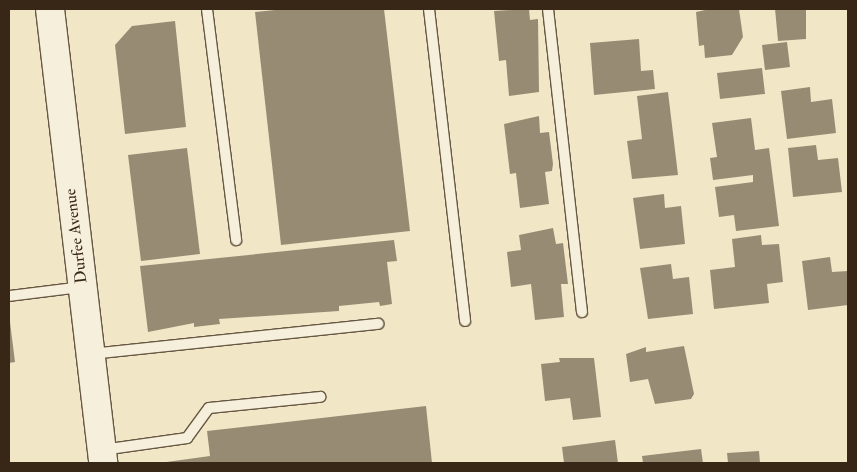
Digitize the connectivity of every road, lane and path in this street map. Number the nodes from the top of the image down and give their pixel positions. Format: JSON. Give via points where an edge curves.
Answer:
{"nodes":[{"id":1,"x":50,"y":9,"type":"edge"},
{"id":2,"x":207,"y":9,"type":"edge"},
{"id":3,"x":430,"y":9,"type":"edge"},
{"id":4,"x":548,"y":9,"type":"edge"},
{"id":5,"x":236,"y":240,"type":"dead end"},
{"id":6,"x":82,"y":287,"type":"junction"},
{"id":7,"x":9,"y":296,"type":"edge"},
{"id":8,"x":582,"y":312,"type":"dead end"},
{"id":9,"x":466,"y":321,"type":"dead end"},
{"id":10,"x":378,"y":324,"type":"dead end"},
{"id":11,"x":90,"y":354,"type":"junction"},
{"id":12,"x":320,"y":397,"type":"dead end"},
{"id":13,"x":102,"y":457,"type":"edge"}],
"edges":[{"from":1,"to":6,"type":"main road","name":"Durfee Avenue"},
{"from":2,"to":5,"type":"lane"},
{"from":3,"to":9,"type":"lane"},
{"from":4,"to":8,"type":"lane"},
{"from":6,"to":7,"type":"lane"},
{"from":6,"to":11,"type":"main road","name":"Durfee Avenue"},
{"from":10,"to":11,"type":"lane"},
{"from":11,"to":13,"type":"main road","name":"Durfee Avenue"},
{"from":12,"to":13,"type":"lane","via":[[209,408],[187,438]]}]}
